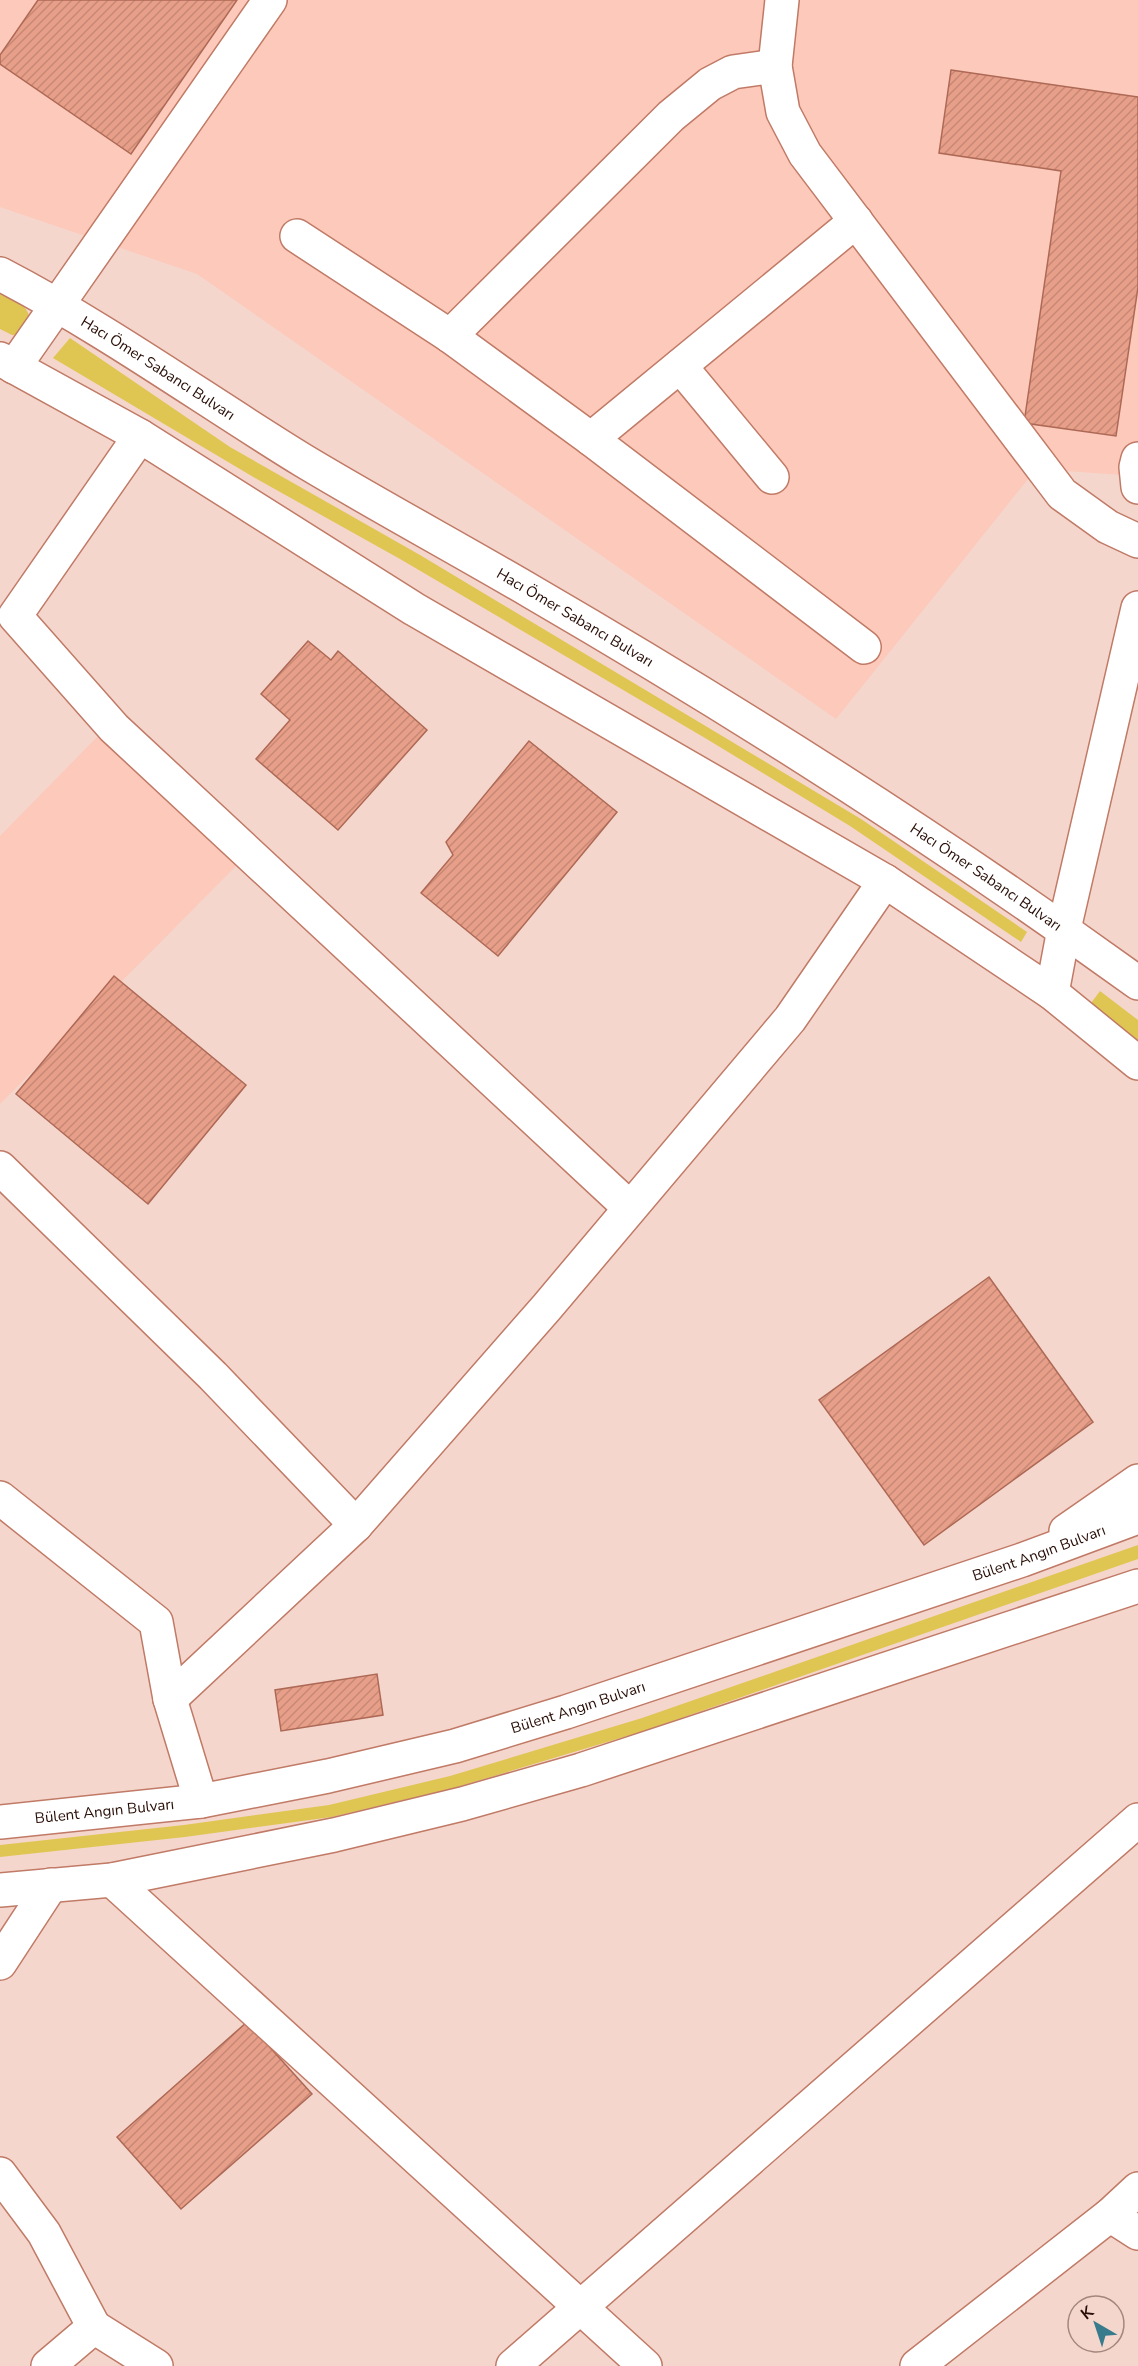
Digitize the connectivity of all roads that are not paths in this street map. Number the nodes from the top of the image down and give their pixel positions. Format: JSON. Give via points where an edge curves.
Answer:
{"nodes":[{"id":1,"x":270,"y":0,"type":"edge"},
{"id":2,"x":782,"y":0,"type":"edge"},
{"id":3,"x":774,"y":66,"type":"junction"},
{"id":4,"x":856,"y":221,"type":"junction"},
{"id":5,"x":297,"y":236,"type":"dead end"},
{"id":6,"x":0,"y":274,"type":"edge"},
{"id":7,"x":58,"y":304,"type":"junction"},
{"id":8,"x":450,"y":336,"type":"junction"},
{"id":9,"x":7,"y":363,"type":"edge"},
{"id":10,"x":680,"y":366,"type":"junction"},
{"id":11,"x":140,"y":435,"type":"junction"},
{"id":12,"x":591,"y":439,"type":"junction"},
{"id":13,"x":1138,"y":459,"type":"edge"},
{"id":14,"x":772,"y":477,"type":"dead end"},
{"id":15,"x":1138,"y":487,"type":"edge"},
{"id":16,"x":1138,"y":541,"type":"edge"},
{"id":17,"x":1138,"y":608,"type":"edge"},
{"id":18,"x":864,"y":648,"type":"dead end"},
{"id":19,"x":1132,"y":656,"type":"edge"},
{"id":20,"x":885,"y":881,"type":"junction"},
{"id":21,"x":1064,"y":929,"type":"junction"},
{"id":22,"x":1138,"y":982,"type":"edge"},
{"id":23,"x":1052,"y":993,"type":"junction"},
{"id":24,"x":1138,"y":1063,"type":"edge"},
{"id":25,"x":0,"y":1168,"type":"edge"},
{"id":26,"x":630,"y":1208,"type":"junction"},
{"id":27,"x":1138,"y":1481,"type":"edge"},
{"id":28,"x":0,"y":1498,"type":"edge"},
{"id":29,"x":1138,"y":1517,"type":"edge"},
{"id":30,"x":356,"y":1525,"type":"junction"},
{"id":31,"x":1022,"y":1560,"type":"junction"},
{"id":32,"x":1138,"y":1586,"type":"edge"},
{"id":33,"x":170,"y":1699,"type":"junction"},
{"id":34,"x":201,"y":1801,"type":"junction"},
{"id":35,"x":1138,"y":1820,"type":"edge"},
{"id":36,"x":0,"y":1822,"type":"edge"},
{"id":37,"x":112,"y":1880,"type":"junction"},
{"id":38,"x":51,"y":1885,"type":"junction"},
{"id":39,"x":0,"y":1890,"type":"edge"},
{"id":40,"x":0,"y":1963,"type":"edge"},
{"id":41,"x":0,"y":2174,"type":"edge"},
{"id":42,"x":1138,"y":2189,"type":"edge"},
{"id":43,"x":1110,"y":2215,"type":"junction"},
{"id":44,"x":1138,"y":2233,"type":"edge"},
{"id":45,"x":581,"y":2306,"type":"junction"},
{"id":46,"x":94,"y":2327,"type":"junction"},
{"id":47,"x":48,"y":2366,"type":"edge"},
{"id":48,"x":156,"y":2366,"type":"edge"},
{"id":49,"x":513,"y":2366,"type":"edge"},
{"id":50,"x":645,"y":2366,"type":"edge"},
{"id":51,"x":917,"y":2366,"type":"edge"}],
"edges":[{"from":1,"to":7,"type":"street"},
{"from":2,"to":3,"type":"street"},
{"from":3,"to":4,"type":"street","via":[[783,112],[805,154]]},
{"from":3,"to":8,"type":"street","via":[[733,72],[694,97]]},
{"from":4,"to":10,"type":"street"},
{"from":4,"to":16,"type":"street","via":[[1062,494],[1108,527]]},
{"from":5,"to":8,"type":"street"},
{"from":6,"to":7,"type":"street","name":"Hacı Ömer Sabancı Bulvarı"},
{"from":7,"to":9,"type":"street"},
{"from":7,"to":21,"type":"street","name":"Hacı Ömer Sabancı Bulvarı","via":[[305,461],[534,593],[848,784]]},
{"from":8,"to":12,"type":"street"},
{"from":9,"to":11,"type":"street"},
{"from":10,"to":12,"type":"street"},
{"from":10,"to":14,"type":"street"},
{"from":11,"to":20,"type":"street","via":[[414,609]]},
{"from":11,"to":26,"type":"street","via":[[15,616],[114,728]]},
{"from":12,"to":18,"type":"street"},
{"from":13,"to":15,"type":"street"},
{"from":17,"to":19,"type":"street"},
{"from":19,"to":21,"type":"street"},
{"from":20,"to":23,"type":"street"},
{"from":20,"to":26,"type":"street","via":[[790,1019]]},
{"from":21,"to":22,"type":"street","name":"Hacı Ömer Sabancı Bulvarı"},
{"from":21,"to":23,"type":"street"},
{"from":23,"to":24,"type":"street"},
{"from":25,"to":30,"type":"street","via":[[213,1376]]},
{"from":26,"to":30,"type":"street"},
{"from":27,"to":31,"type":"street"},
{"from":28,"to":33,"type":"street","via":[[156,1622]]},
{"from":29,"to":31,"type":"street","name":"Bülent Angın Bulvarı"},
{"from":30,"to":33,"type":"street"},
{"from":31,"to":34,"type":"street","name":"Bülent Angın Bulvarı","via":[[455,1746]]},
{"from":32,"to":37,"type":"street","via":[[570,1773],[462,1804],[334,1835]]},
{"from":33,"to":34,"type":"street"},
{"from":34,"to":36,"type":"street","name":"Bülent Angın Bulvarı"},
{"from":35,"to":45,"type":"street"},
{"from":37,"to":38,"type":"street"},
{"from":37,"to":45,"type":"street"},
{"from":38,"to":39,"type":"street"},
{"from":38,"to":40,"type":"street"},
{"from":41,"to":46,"type":"street","via":[[44,2233]]},
{"from":42,"to":43,"type":"street"},
{"from":43,"to":44,"type":"street"},
{"from":43,"to":51,"type":"street"},
{"from":45,"to":49,"type":"street"},
{"from":45,"to":50,"type":"street"},
{"from":46,"to":47,"type":"street"},
{"from":46,"to":48,"type":"street"}]}
